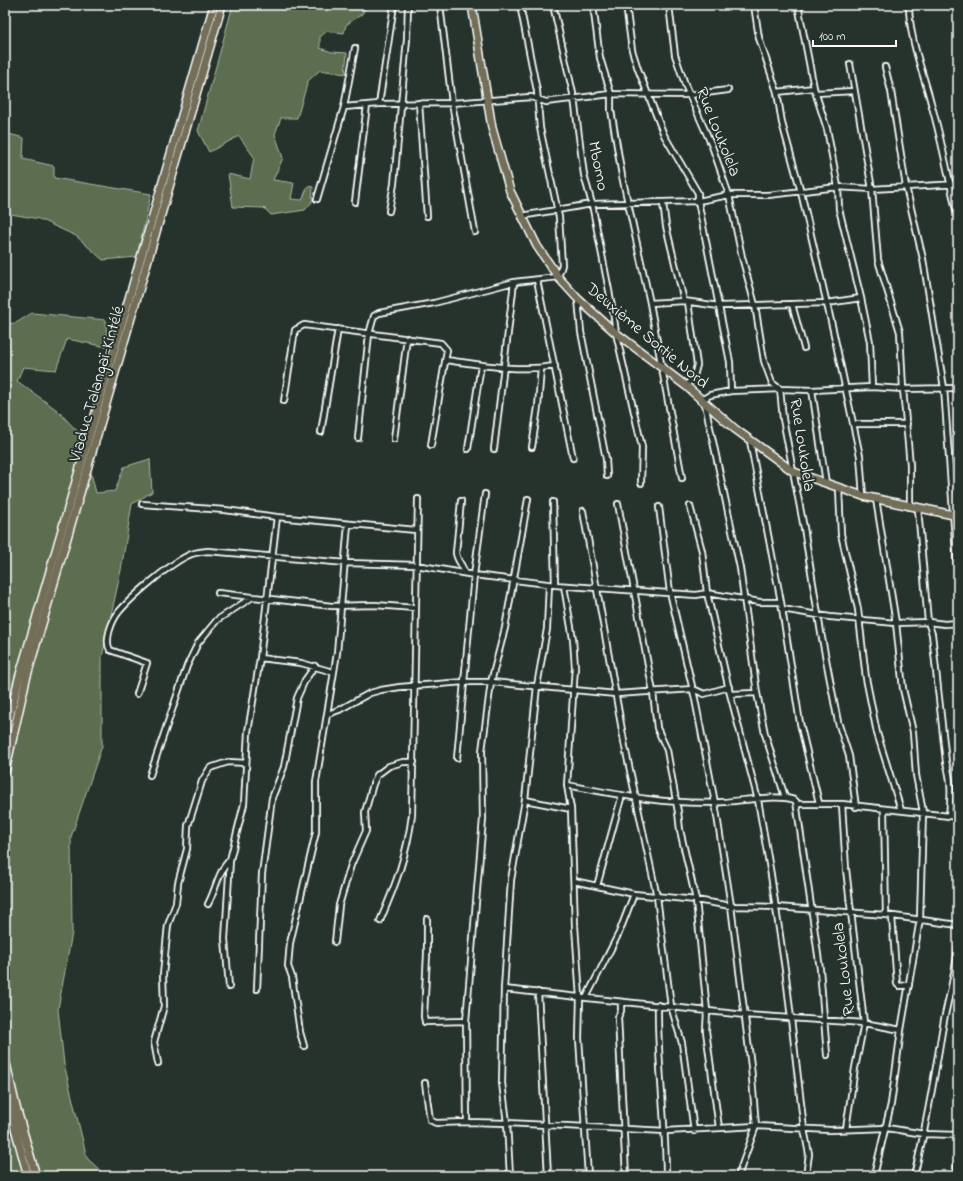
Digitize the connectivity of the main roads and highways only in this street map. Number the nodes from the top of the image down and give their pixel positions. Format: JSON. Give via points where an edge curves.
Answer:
{"nodes":[{"id":1,"x":214,"y":5,"type":"edge"},
{"id":2,"x":222,"y":5,"type":"edge"},
{"id":3,"x":472,"y":5,"type":"edge"},
{"id":4,"x":956,"y":516,"type":"edge"},
{"id":5,"x":5,"y":734,"type":"edge"},
{"id":6,"x":5,"y":772,"type":"edge"},
{"id":7,"x":5,"y":1059,"type":"edge"},
{"id":8,"x":5,"y":1092,"type":"edge"},
{"id":9,"x":28,"y":1176,"type":"edge"},
{"id":10,"x":36,"y":1176,"type":"edge"}],
"edges":[{"from":1,"to":5,"type":"main road","name":"Viaduc Talangaï-Kintélé"},
{"from":2,"to":6,"type":"main road","name":"Viaduc Talangaï-Kintélé","via":[[26,680]]},
{"from":3,"to":4,"type":"main road","name":"Deuxième Sortie Nord","via":[[492,128],[510,191],[537,246],[558,277],[578,300],[750,441],[794,472],[863,496]]},
{"from":7,"to":10,"type":"main road"},
{"from":8,"to":9,"type":"main road"}]}
